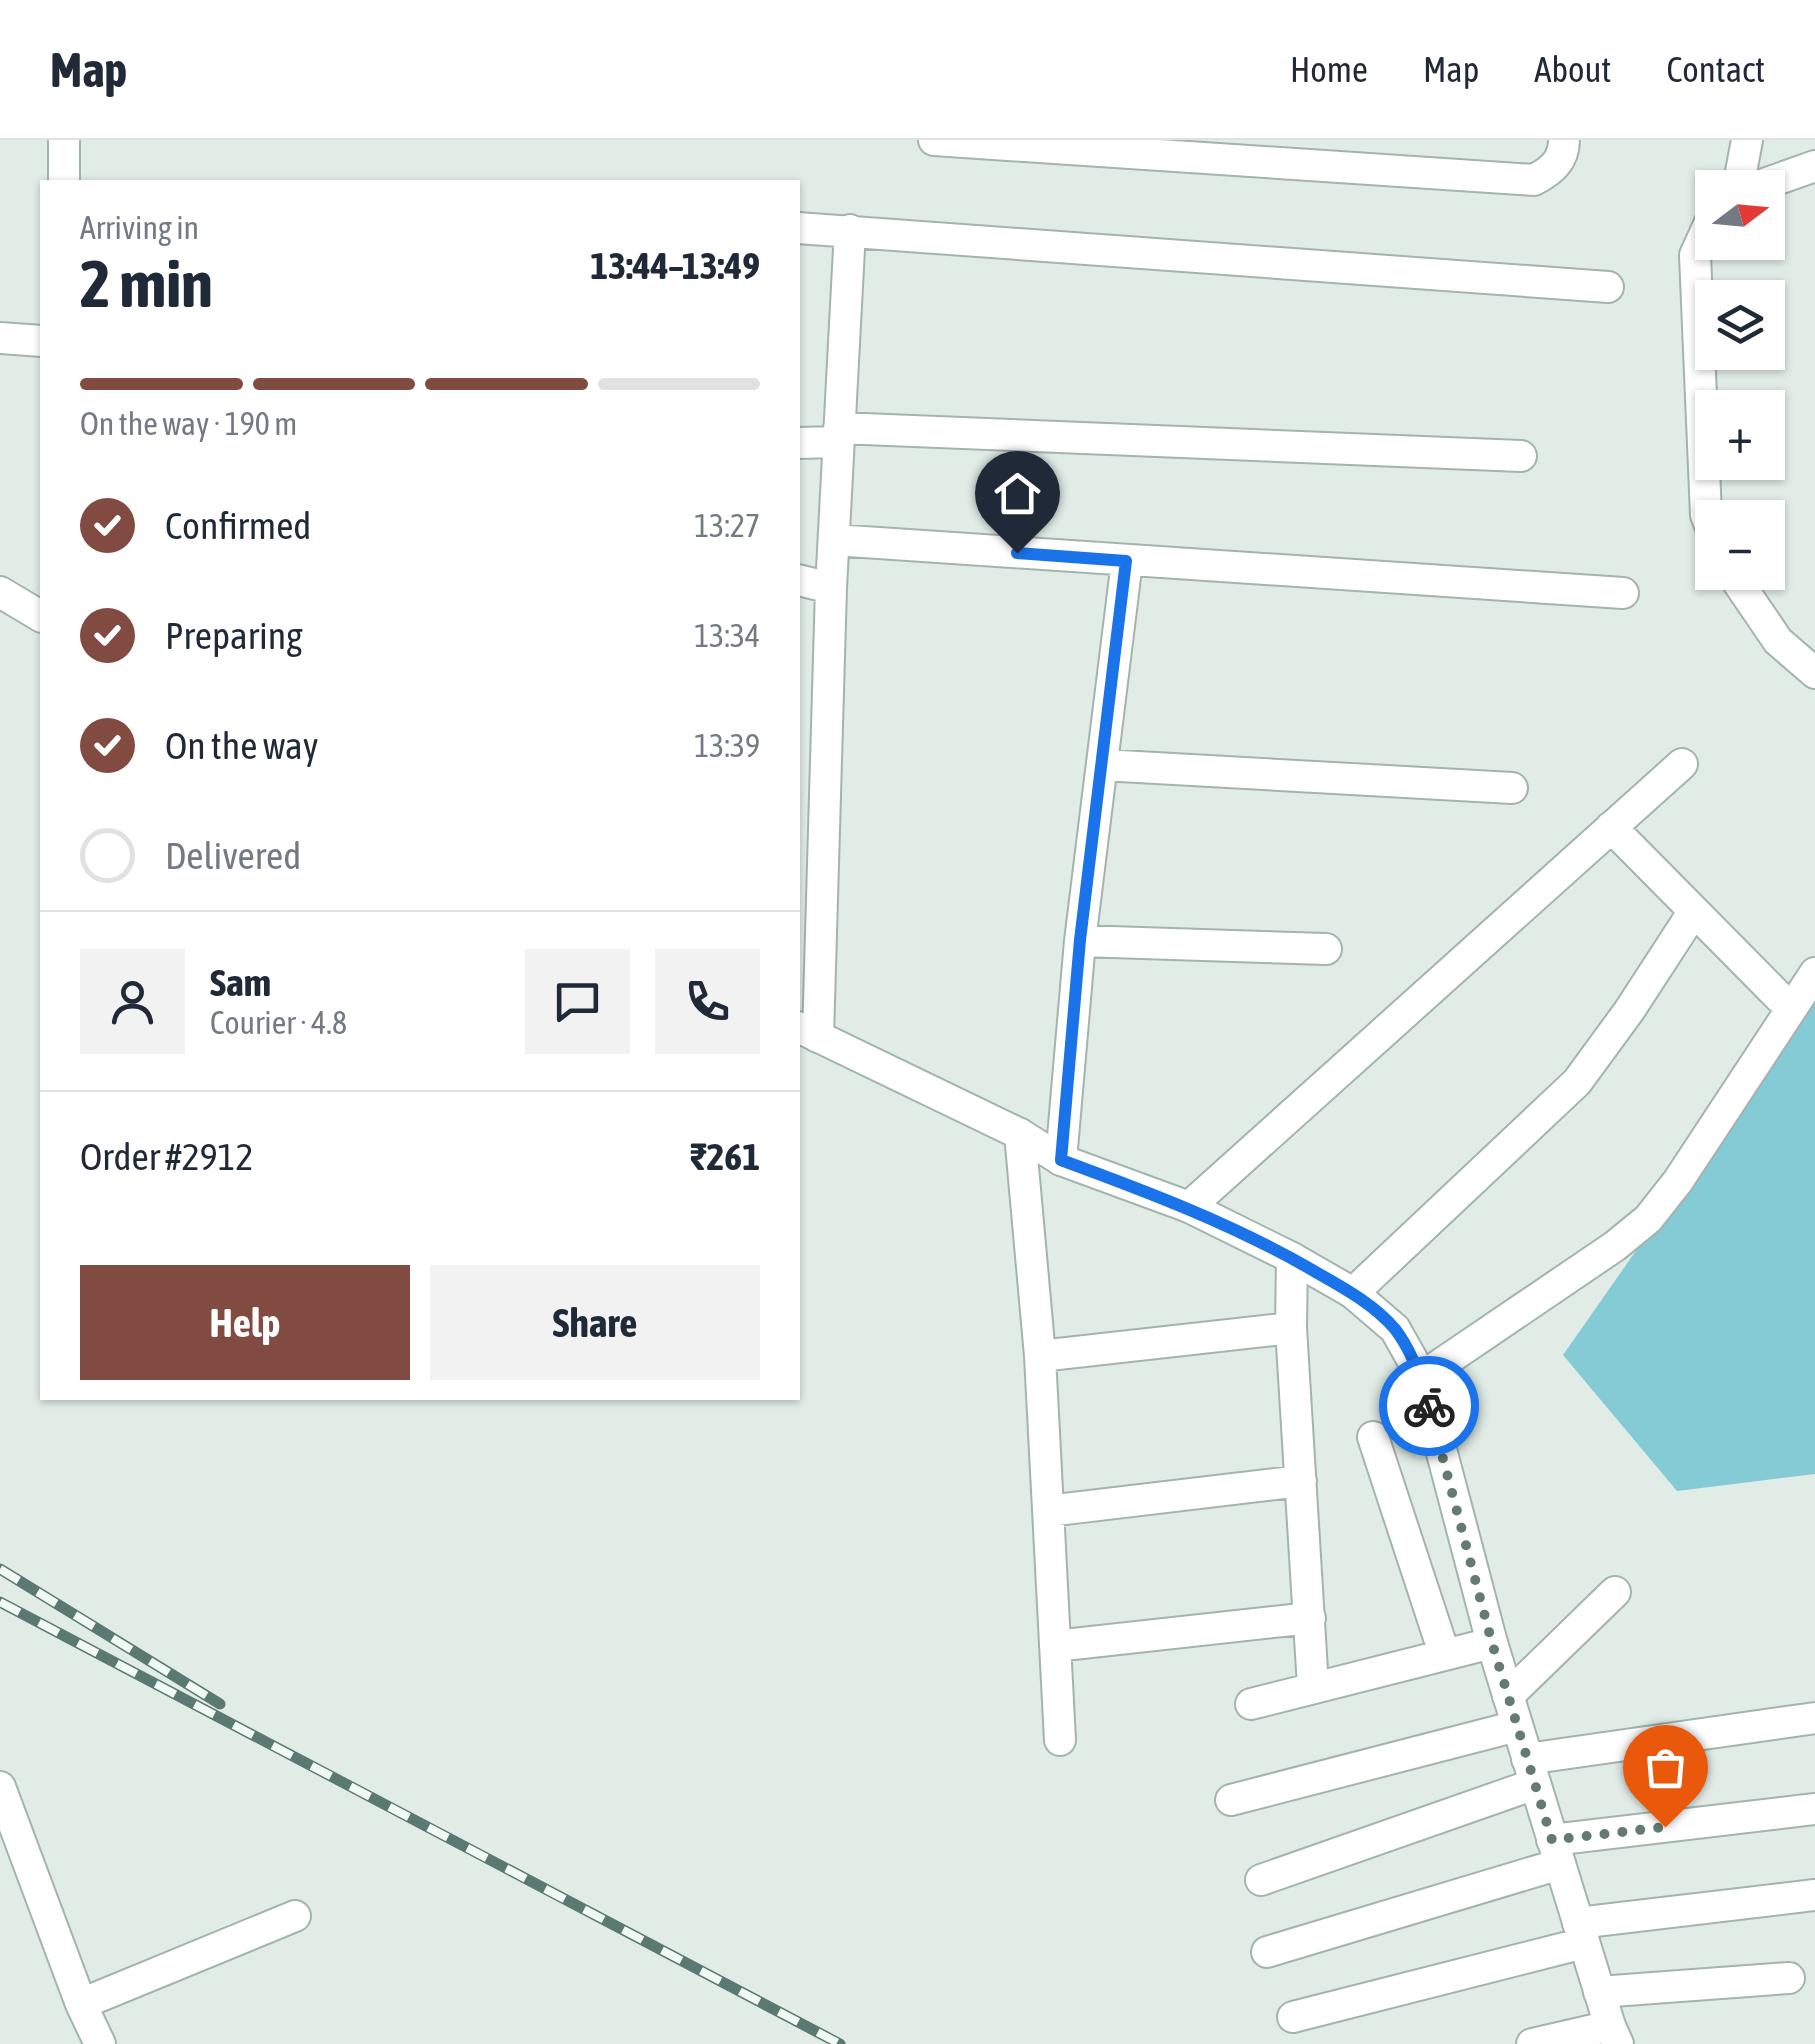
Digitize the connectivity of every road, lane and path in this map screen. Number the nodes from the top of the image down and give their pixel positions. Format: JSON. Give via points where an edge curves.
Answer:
{"nodes":[{"id":1,"x":64,"y":140,"type":"edge"},
{"id":2,"x":934,"y":140,"type":"edge"},
{"id":3,"x":1564,"y":140,"type":"edge"},
{"id":4,"x":1748,"y":140,"type":"edge"},
{"id":5,"x":1212,"y":150,"type":"edge"},
{"id":6,"x":1402,"y":155,"type":"edge"},
{"id":7,"x":1815,"y":166,"type":"edge"},
{"id":8,"x":1742,"y":170,"type":"edge"},
{"id":9,"x":1785,"y":177,"type":"edge"},
{"id":10,"x":64,"y":180,"type":"edge"},
{"id":11,"x":800,"y":228,"type":"edge"},
{"id":12,"x":850,"y":230,"type":"junction"},
{"id":13,"x":1695,"y":260,"type":"edge"},
{"id":14,"x":1608,"y":287,"type":"dead end"},
{"id":15,"x":0,"y":338,"type":"edge"},
{"id":16,"x":40,"y":341,"type":"edge"},
{"id":17,"x":839,"y":435,"type":"junction"},
{"id":18,"x":800,"y":442,"type":"edge"},
{"id":19,"x":1521,"y":456,"type":"dead end"},
{"id":20,"x":1705,"y":500,"type":"edge"},
{"id":21,"x":834,"y":540,"type":"junction"},
{"id":22,"x":1126,"y":561,"type":"junction"},
{"id":23,"x":800,"y":580,"type":"edge"},
{"id":24,"x":831,"y":588,"type":"junction"},
{"id":25,"x":1743,"y":590,"type":"edge"},
{"id":26,"x":0,"y":592,"type":"edge"},
{"id":27,"x":1623,"y":594,"type":"dead end"},
{"id":28,"x":40,"y":616,"type":"edge"},
{"id":29,"x":1815,"y":673,"type":"edge"},
{"id":30,"x":1682,"y":764,"type":"dead end"},
{"id":31,"x":1102,"y":765,"type":"junction"},
{"id":32,"x":1512,"y":788,"type":"dead end"},
{"id":33,"x":1611,"y":827,"type":"junction"},
{"id":34,"x":1694,"y":911,"type":"junction"},
{"id":35,"x":1080,"y":940,"type":"junction"},
{"id":36,"x":1326,"y":950,"type":"dead end"},
{"id":37,"x":1815,"y":973,"type":"edge"},
{"id":38,"x":1791,"y":1009,"type":"junction"},
{"id":39,"x":808,"y":1032,"type":"edge"},
{"id":40,"x":1020,"y":1134,"type":"junction"},
{"id":41,"x":1061,"y":1160,"type":"junction"},
{"id":42,"x":1189,"y":1206,"type":"junction"},
{"id":43,"x":1292,"y":1258,"type":"junction"},
{"id":44,"x":1353,"y":1293,"type":"junction"},
{"id":45,"x":1291,"y":1328,"type":"junction"},
{"id":46,"x":1040,"y":1356,"type":"junction"},
{"id":47,"x":1422,"y":1377,"type":"junction"},
{"id":48,"x":1373,"y":1436,"type":"dead end"},
{"id":49,"x":1301,"y":1481,"type":"junction"},
{"id":50,"x":1048,"y":1511,"type":"junction"},
{"id":51,"x":1615,"y":1592,"type":"dead end"},
{"id":52,"x":1310,"y":1618,"type":"junction"},
{"id":53,"x":1492,"y":1643,"type":"junction"},
{"id":54,"x":1055,"y":1646,"type":"junction"},
{"id":55,"x":1444,"y":1653,"type":"junction"},
{"id":56,"x":1314,"y":1688,"type":"junction"},
{"id":57,"x":1508,"y":1696,"type":"junction"},
{"id":58,"x":1251,"y":1704,"type":"dead end"},
{"id":59,"x":1815,"y":1718,"type":"edge"},
{"id":60,"x":1517,"y":1726,"type":"junction"},
{"id":61,"x":1060,"y":1740,"type":"dead end"},
{"id":62,"x":1531,"y":1771,"type":"junction"},
{"id":63,"x":0,"y":1787,"type":"edge"},
{"id":64,"x":1231,"y":1800,"type":"dead end"},
{"id":65,"x":1815,"y":1810,"type":"edge"},
{"id":66,"x":1556,"y":1852,"type":"junction"},
{"id":67,"x":1260,"y":1880,"type":"dead end"},
{"id":68,"x":1815,"y":1895,"type":"edge"},
{"id":69,"x":294,"y":1916,"type":"dead end"},
{"id":70,"x":1581,"y":1933,"type":"junction"},
{"id":71,"x":1267,"y":1952,"type":"dead end"},
{"id":72,"x":1789,"y":1978,"type":"dead end"},
{"id":73,"x":1599,"y":1992,"type":"junction"},
{"id":74,"x":81,"y":2004,"type":"junction"},
{"id":75,"x":1293,"y":2017,"type":"dead end"},
{"id":76,"x":1614,"y":2035,"type":"edge"},
{"id":77,"x":100,"y":2044,"type":"edge"},
{"id":78,"x":1532,"y":2044,"type":"edge"}],
"edges":[{"from":1,"to":10,"type":"street"},
{"from":2,"to":5,"type":"street"},
{"from":3,"to":6,"type":"street","via":[[1553,170],[1534,180]]},
{"from":4,"to":8,"type":"street"},
{"from":5,"to":6,"type":"street"},
{"from":7,"to":9,"type":"street"},
{"from":11,"to":12,"type":"street"},
{"from":12,"to":14,"type":"street"},
{"from":12,"to":17,"type":"street"},
{"from":13,"to":20,"type":"street"},
{"from":15,"to":16,"type":"street"},
{"from":17,"to":18,"type":"street"},
{"from":17,"to":19,"type":"street"},
{"from":17,"to":21,"type":"street"},
{"from":21,"to":22,"type":"street"},
{"from":21,"to":24,"type":"street"},
{"from":22,"to":27,"type":"street"},
{"from":22,"to":31,"type":"street"},
{"from":23,"to":24,"type":"street"},
{"from":24,"to":39,"type":"street"},
{"from":25,"to":29,"type":"street","via":[[1778,641]]},
{"from":26,"to":28,"type":"street"},
{"from":30,"to":33,"type":"street"},
{"from":31,"to":32,"type":"street"},
{"from":31,"to":35,"type":"street"},
{"from":33,"to":34,"type":"street"},
{"from":33,"to":42,"type":"street"},
{"from":34,"to":38,"type":"street"},
{"from":34,"to":44,"type":"street","via":[[1577,1082]]},
{"from":35,"to":36,"type":"street"},
{"from":35,"to":41,"type":"street"},
{"from":37,"to":38,"type":"street"},
{"from":38,"to":47,"type":"street","via":[[1648,1219]]},
{"from":39,"to":40,"type":"street"},
{"from":40,"to":41,"type":"street"},
{"from":40,"to":46,"type":"street"},
{"from":41,"to":42,"type":"street"},
{"from":42,"to":43,"type":"street"},
{"from":43,"to":44,"type":"street"},
{"from":43,"to":45,"type":"street"},
{"from":44,"to":47,"type":"street","via":[[1394,1329]]},
{"from":45,"to":46,"type":"street"},
{"from":45,"to":49,"type":"street"},
{"from":46,"to":50,"type":"street"},
{"from":47,"to":53,"type":"street"},
{"from":48,"to":55,"type":"street"},
{"from":49,"to":50,"type":"street"},
{"from":49,"to":52,"type":"street"},
{"from":50,"to":54,"type":"street"},
{"from":51,"to":57,"type":"street"},
{"from":52,"to":54,"type":"street"},
{"from":52,"to":56,"type":"street"},
{"from":53,"to":55,"type":"street"},
{"from":53,"to":57,"type":"street"},
{"from":54,"to":61,"type":"street"},
{"from":55,"to":56,"type":"street"},
{"from":56,"to":58,"type":"street"},
{"from":57,"to":60,"type":"street"},
{"from":59,"to":62,"type":"street"},
{"from":60,"to":62,"type":"street"},
{"from":60,"to":64,"type":"street"},
{"from":62,"to":66,"type":"street"},
{"from":62,"to":67,"type":"street"},
{"from":63,"to":74,"type":"street"},
{"from":65,"to":66,"type":"street"},
{"from":66,"to":70,"type":"street"},
{"from":66,"to":71,"type":"street"},
{"from":68,"to":70,"type":"street"},
{"from":69,"to":74,"type":"street"},
{"from":70,"to":73,"type":"street"},
{"from":70,"to":75,"type":"street"},
{"from":72,"to":73,"type":"street"},
{"from":73,"to":76,"type":"street"},
{"from":74,"to":77,"type":"street"},
{"from":76,"to":78,"type":"street"}]}
